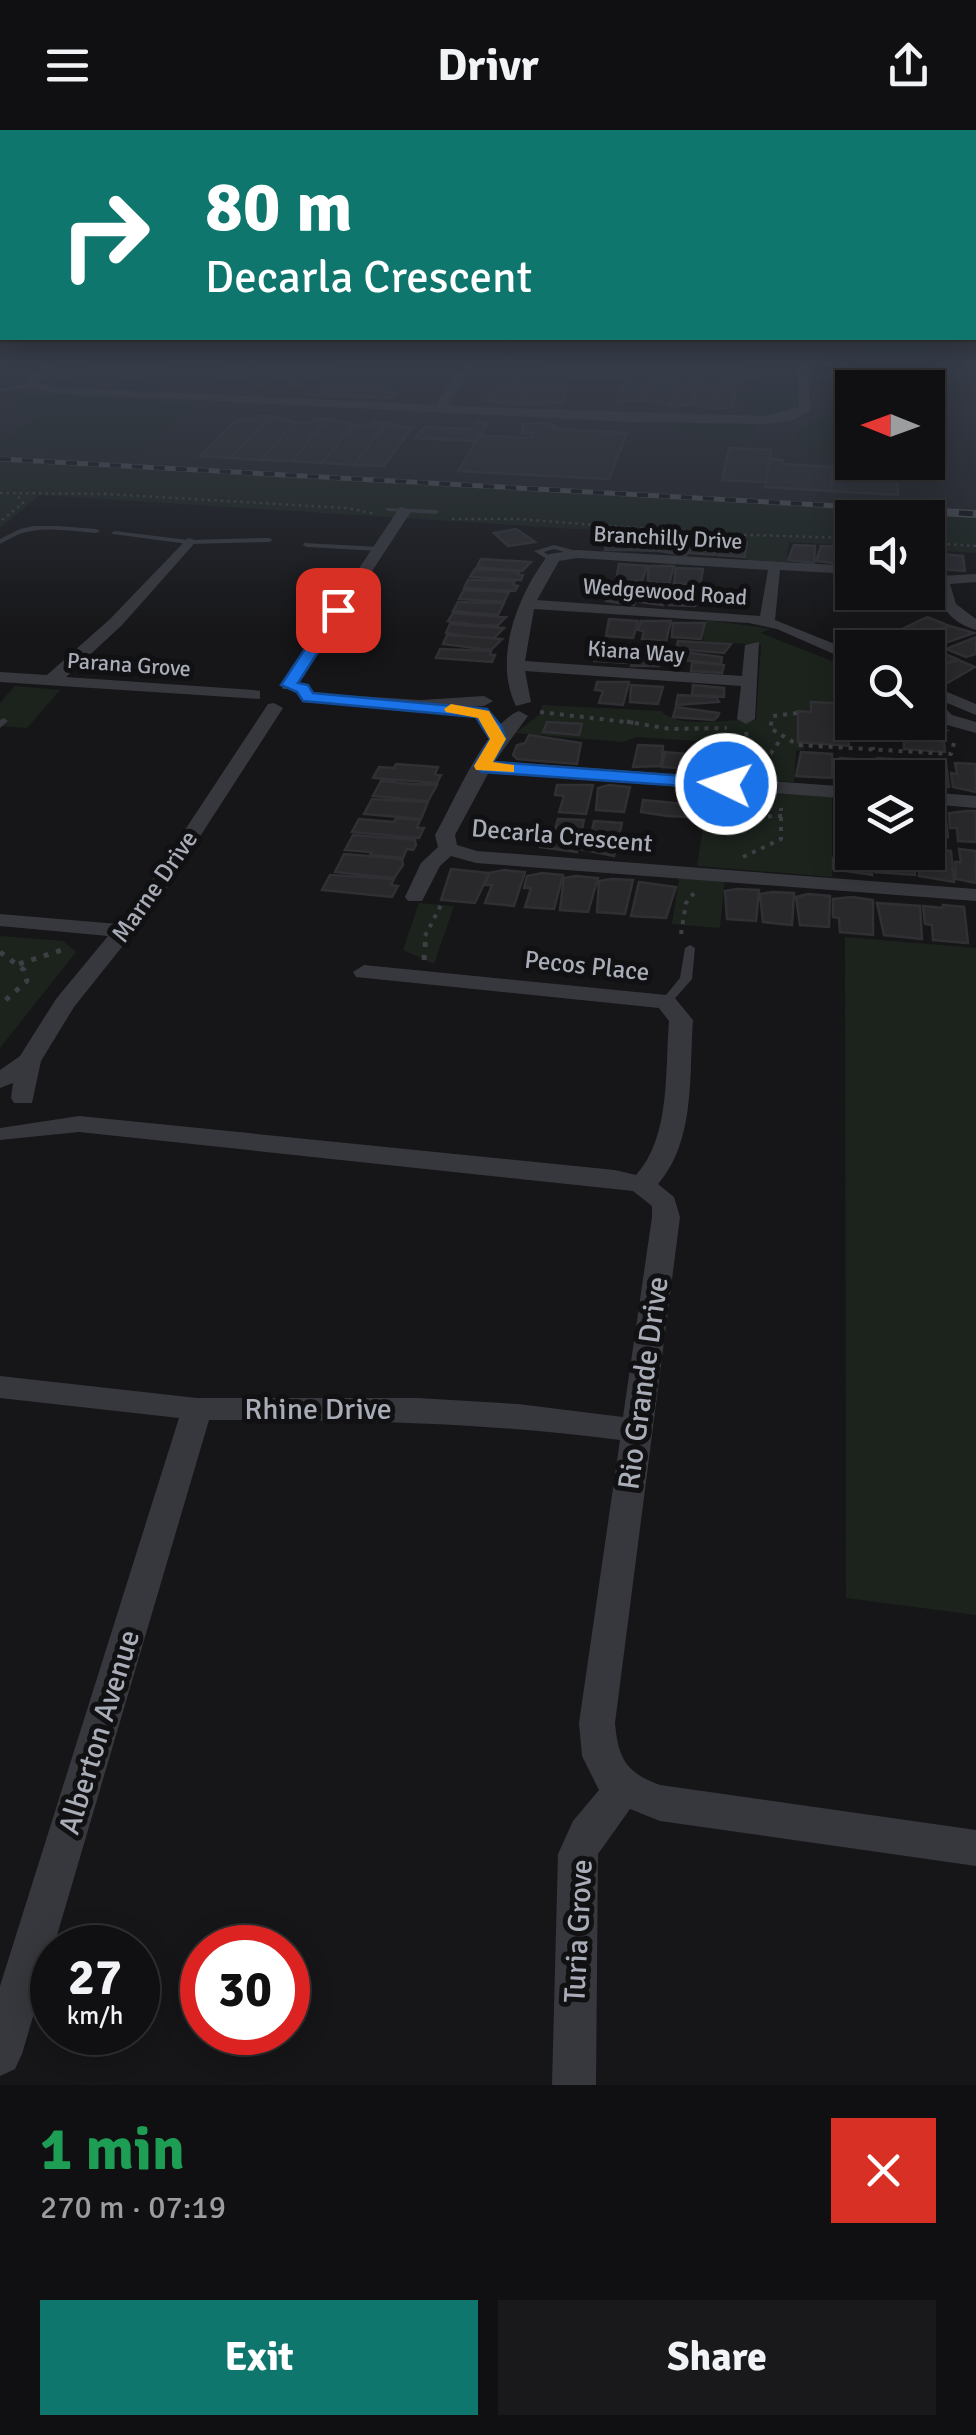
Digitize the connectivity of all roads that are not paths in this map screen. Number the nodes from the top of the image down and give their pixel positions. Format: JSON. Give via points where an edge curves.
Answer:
{"nodes":[{"id":1,"x":388,"y":509,"type":"dead end"},
{"id":2,"x":406,"y":510,"type":"junction"},
{"id":3,"x":436,"y":512,"type":"dead end"},
{"id":4,"x":96,"y":531,"type":"dead end"},
{"id":5,"x":115,"y":533,"type":"dead end"},
{"id":6,"x":270,"y":540,"type":"dead end"},
{"id":7,"x":0,"y":542,"type":"edge"},
{"id":8,"x":188,"y":542,"type":"junction"},
{"id":9,"x":308,"y":544,"type":"dead end"},
{"id":10,"x":379,"y":549,"type":"junction"},
{"id":11,"x":835,"y":569,"type":"edge"},
{"id":12,"x":774,"y":572,"type":"dead end"},
{"id":13,"x":945,"y":578,"type":"edge"},
{"id":14,"x":976,"y":578,"type":"edge"},
{"id":15,"x":945,"y":602,"type":"edge"},
{"id":16,"x":527,"y":604,"type":"junction"},
{"id":17,"x":767,"y":622,"type":"junction"},
{"id":18,"x":976,"y":625,"type":"edge"},
{"id":19,"x":754,"y":644,"type":"dead end"},
{"id":20,"x":835,"y":650,"type":"edge"},
{"id":21,"x":516,"y":673,"type":"junction"},
{"id":22,"x":0,"y":677,"type":"edge"},
{"id":23,"x":51,"y":680,"type":"junction"},
{"id":24,"x":751,"y":682,"type":"junction"},
{"id":25,"x":289,"y":685,"type":"junction"},
{"id":26,"x":254,"y":695,"type":"junction"},
{"id":27,"x":308,"y":698,"type":"junction"},
{"id":28,"x":945,"y":704,"type":"edge"},
{"id":29,"x":485,"y":707,"type":"junction"},
{"id":30,"x":274,"y":708,"type":"junction"},
{"id":31,"x":976,"y":710,"type":"edge"},
{"id":32,"x":531,"y":711,"type":"junction"},
{"id":33,"x":945,"y":712,"type":"edge"},
{"id":34,"x":744,"y":725,"type":"road end"},
{"id":35,"x":976,"y":728,"type":"edge"},
{"id":36,"x":498,"y":739,"type":"junction"},
{"id":37,"x":482,"y":766,"type":"junction"},
{"id":38,"x":726,"y":784,"type":"junction"},
{"id":39,"x":835,"y":792,"type":"edge"},
{"id":40,"x":945,"y":799,"type":"edge"},
{"id":41,"x":976,"y":802,"type":"edge"},
{"id":42,"x":748,"y":816,"type":"road end"},
{"id":43,"x":448,"y":849,"type":"junction"},
{"id":44,"x":976,"y":895,"type":"edge"},
{"id":45,"x":415,"y":897,"type":"dead end"},
{"id":46,"x":0,"y":920,"type":"edge"},
{"id":47,"x":125,"y":931,"type":"junction"},
{"id":48,"x":690,"y":948,"type":"road end"},
{"id":49,"x":364,"y":972,"type":"dead end"},
{"id":50,"x":666,"y":1002,"type":"junction"},
{"id":51,"x":29,"y":1061,"type":"junction"},
{"id":52,"x":0,"y":1081,"type":"edge"},
{"id":53,"x":17,"y":1098,"type":"edge"},
{"id":54,"x":79,"y":1124,"type":"junction"},
{"id":55,"x":3,"y":1135,"type":"edge"},
{"id":56,"x":642,"y":1185,"type":"junction"},
{"id":57,"x":0,"y":1387,"type":"edge"},
{"id":58,"x":197,"y":1409,"type":"junction"},
{"id":59,"x":636,"y":1430,"type":"junction"},
{"id":60,"x":622,"y":1790,"type":"junction"},
{"id":61,"x":976,"y":1848,"type":"edge"},
{"id":62,"x":0,"y":2054,"type":"edge"},
{"id":63,"x":574,"y":2085,"type":"edge"}],
"edges":[{"from":1,"to":2,"type":"lane"},
{"from":2,"to":3,"type":"lane"},
{"from":2,"to":10,"type":"street"},
{"from":4,"to":7,"type":"lane","via":[[28,527]]},
{"from":5,"to":8,"type":"lane"},
{"from":6,"to":8,"type":"lane"},
{"from":8,"to":23,"type":"street","via":[[116,622]]},
{"from":9,"to":10,"type":"lane"},
{"from":10,"to":25,"type":"street"},
{"from":11,"to":16,"type":"street","name":"Branchilly Drive","via":[[577,554],[550,559]]},
{"from":12,"to":17,"type":"street"},
{"from":13,"to":14,"type":"street"},
{"from":15,"to":18,"type":"street"},
{"from":16,"to":17,"type":"street","name":"Wedgewood Road"},
{"from":16,"to":21,"type":"street","name":"Branchilly Drive"},
{"from":17,"to":20,"type":"street","name":"Wedgewood Road"},
{"from":19,"to":24,"type":"street"},
{"from":21,"to":24,"type":"street","name":"Kiana Way"},
{"from":21,"to":29,"type":"street"},
{"from":21,"to":32,"type":"street","name":"Branchilly Drive"},
{"from":22,"to":23,"type":"street","name":"Parana Grove"},
{"from":23,"to":26,"type":"street","name":"Parana Grove"},
{"from":24,"to":34,"type":"street"},
{"from":25,"to":26,"type":"street"},
{"from":25,"to":27,"type":"street"},
{"from":26,"to":30,"type":"street","via":[[260,705]]},
{"from":27,"to":29,"type":"street"},
{"from":27,"to":30,"type":"street"},
{"from":28,"to":31,"type":"street"},
{"from":29,"to":32,"type":"street","via":[[496,718]]},
{"from":29,"to":36,"type":"street"},
{"from":30,"to":47,"type":"street","name":"Marne Drive"},
{"from":32,"to":36,"type":"street","name":"Decarla Crescent"},
{"from":33,"to":35,"type":"street","via":[[952,722]]},
{"from":36,"to":37,"type":"street","name":"Decarla Crescent"},
{"from":37,"to":38,"type":"street"},
{"from":37,"to":43,"type":"street","name":"Decarla Crescent","via":[[445,835]]},
{"from":38,"to":39,"type":"street"},
{"from":38,"to":42,"type":"street","via":[[723,819]]},
{"from":40,"to":41,"type":"street"},
{"from":43,"to":44,"type":"street","name":"Decarla Crescent","via":[[476,857]]},
{"from":43,"to":45,"type":"street","via":[[431,862]]},
{"from":46,"to":47,"type":"street"},
{"from":47,"to":51,"type":"street","name":"Marne Drive","via":[[64,1004]]},
{"from":48,"to":50,"type":"lane","via":[[686,979]]},
{"from":49,"to":50,"type":"street","name":"Pecos Place"},
{"from":50,"to":56,"type":"street","name":"Pecos Place","via":[[681,1020],[668,1149]]},
{"from":51,"to":52,"type":"street","name":"Marne Drive"},
{"from":51,"to":53,"type":"street","name":"Marne Drive"},
{"from":53,"to":54,"type":"street"},
{"from":53,"to":55,"type":"street","via":[[26,1120]]},
{"from":54,"to":55,"type":"street"},
{"from":54,"to":56,"type":"street"},
{"from":56,"to":59,"type":"street","name":"Rio Grande Drive","via":[[667,1209]]},
{"from":57,"to":58,"type":"street","name":"Rhine Drive"},
{"from":58,"to":59,"type":"street","name":"Rhine Drive","via":[[418,1409]]},
{"from":58,"to":62,"type":"street","name":"Alberton Avenue"},
{"from":59,"to":60,"type":"street","name":"Rio Grande Drive","via":[[597,1724],[598,1758]]},
{"from":60,"to":61,"type":"street","via":[[660,1803]]},
{"from":60,"to":63,"type":"street","name":"Turia Grove","via":[[578,1854]]}]}
